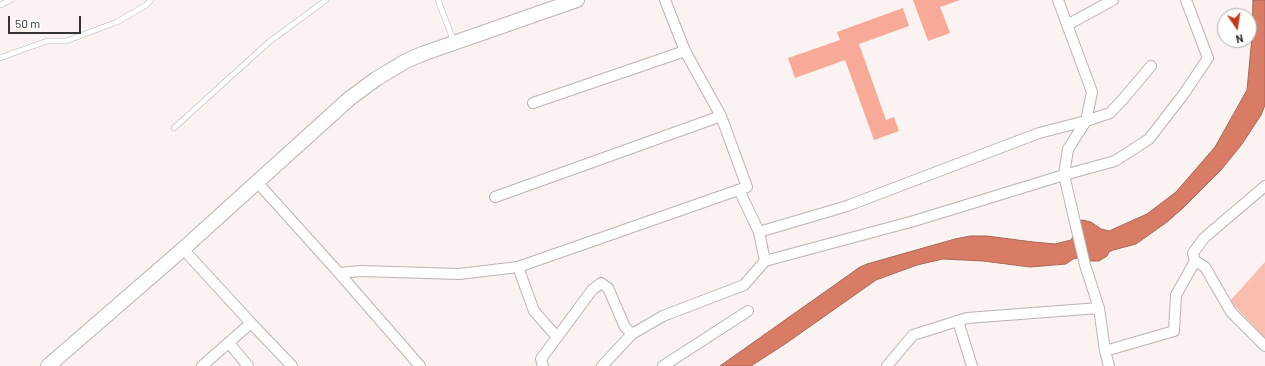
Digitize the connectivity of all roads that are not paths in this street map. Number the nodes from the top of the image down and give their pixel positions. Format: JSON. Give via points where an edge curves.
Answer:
{"nodes":[{"id":1,"x":11,"y":0,"type":"edge"},
{"id":2,"x":151,"y":0,"type":"edge"},
{"id":3,"x":326,"y":0,"type":"edge"},
{"id":4,"x":438,"y":0,"type":"edge"},
{"id":5,"x":577,"y":0,"type":"edge"},
{"id":6,"x":665,"y":0,"type":"edge"},
{"id":7,"x":1058,"y":0,"type":"edge"},
{"id":8,"x":1113,"y":0,"type":"edge"},
{"id":9,"x":1186,"y":0,"type":"edge"},
{"id":10,"x":0,"y":5,"type":"edge"},
{"id":11,"x":1067,"y":25,"type":"junction"},
{"id":12,"x":454,"y":43,"type":"junction"},
{"id":13,"x":685,"y":51,"type":"junction"},
{"id":14,"x":0,"y":58,"type":"edge"},
{"id":15,"x":1151,"y":66,"type":"dead end"},
{"id":16,"x":533,"y":103,"type":"dead end"},
{"id":17,"x":721,"y":116,"type":"junction"},
{"id":18,"x":1086,"y":121,"type":"junction"},
{"id":19,"x":174,"y":128,"type":"dead end"},
{"id":20,"x":1064,"y":175,"type":"junction"},
{"id":21,"x":257,"y":182,"type":"junction"},
{"id":22,"x":1265,"y":186,"type":"edge"},
{"id":23,"x":739,"y":190,"type":"junction"},
{"id":24,"x":495,"y":197,"type":"dead end"},
{"id":25,"x":759,"y":232,"type":"junction"},
{"id":26,"x":183,"y":249,"type":"junction"},
{"id":27,"x":765,"y":261,"type":"junction"},
{"id":28,"x":1195,"y":261,"type":"junction"},
{"id":29,"x":518,"y":267,"type":"junction"},
{"id":30,"x":339,"y":273,"type":"junction"},
{"id":31,"x":1099,"y":308,"type":"junction"},
{"id":32,"x":748,"y":311,"type":"dead end"},
{"id":33,"x":958,"y":321,"type":"junction"},
{"id":34,"x":251,"y":323,"type":"junction"},
{"id":35,"x":632,"y":334,"type":"junction"},
{"id":36,"x":557,"y":337,"type":"junction"},
{"id":37,"x":229,"y":343,"type":"junction"},
{"id":38,"x":1265,"y":346,"type":"edge"},
{"id":39,"x":1105,"y":351,"type":"junction"},
{"id":40,"x":48,"y":366,"type":"edge"},
{"id":41,"x":202,"y":366,"type":"edge"},
{"id":42,"x":248,"y":366,"type":"edge"},
{"id":43,"x":292,"y":366,"type":"edge"},
{"id":44,"x":420,"y":366,"type":"edge"},
{"id":45,"x":542,"y":366,"type":"edge"},
{"id":46,"x":602,"y":366,"type":"edge"},
{"id":47,"x":663,"y":366,"type":"edge"},
{"id":48,"x":887,"y":366,"type":"edge"},
{"id":49,"x":972,"y":366,"type":"edge"},
{"id":50,"x":1109,"y":366,"type":"edge"}],
"edges":[{"from":1,"to":10,"type":"lane"},
{"from":2,"to":14,"type":"lane","via":[[146,6],[117,22],[66,41],[48,41]]},
{"from":3,"to":19,"type":"lane","via":[[269,42]]},
{"from":4,"to":12,"type":"lane"},
{"from":5,"to":12,"type":"main road"},
{"from":6,"to":13,"type":"street"},
{"from":7,"to":11,"type":"street"},
{"from":8,"to":11,"type":"street"},
{"from":9,"to":20,"type":"street","via":[[1208,58],[1183,95],[1149,139],[1115,161]]},
{"from":11,"to":18,"type":"street","via":[[1092,92]]},
{"from":12,"to":21,"type":"main road","via":[[406,61],[367,85]]},
{"from":13,"to":16,"type":"street"},
{"from":13,"to":17,"type":"street"},
{"from":15,"to":18,"type":"street","via":[[1110,113]]},
{"from":17,"to":23,"type":"street","via":[[747,187]]},
{"from":17,"to":24,"type":"street"},
{"from":18,"to":20,"type":"street","via":[[1068,149]]},
{"from":18,"to":25,"type":"street","via":[[1039,133],[847,206]]},
{"from":20,"to":27,"type":"street","via":[[914,221]]},
{"from":20,"to":31,"type":"street","via":[[1085,265]]},
{"from":21,"to":26,"type":"main road"},
{"from":21,"to":30,"type":"street"},
{"from":22,"to":28,"type":"street","via":[[1204,238],[1193,254]]},
{"from":23,"to":25,"type":"street"},
{"from":23,"to":29,"type":"street"},
{"from":25,"to":27,"type":"street"},
{"from":26,"to":34,"type":"street"},
{"from":26,"to":40,"type":"main road"},
{"from":27,"to":35,"type":"street","via":[[744,285],[663,316]]},
{"from":28,"to":38,"type":"street","via":[[1205,267],[1231,312]]},
{"from":28,"to":39,"type":"street","via":[[1176,295],[1174,331]]},
{"from":29,"to":30,"type":"street","via":[[459,274],[361,271]]},
{"from":29,"to":36,"type":"street","via":[[534,311]]},
{"from":30,"to":44,"type":"street"},
{"from":31,"to":33,"type":"street","via":[[967,318]]},
{"from":31,"to":39,"type":"street"},
{"from":32,"to":47,"type":"street"},
{"from":33,"to":48,"type":"street","via":[[913,335]]},
{"from":33,"to":49,"type":"street"},
{"from":34,"to":37,"type":"street"},
{"from":34,"to":43,"type":"street"},
{"from":35,"to":36,"type":"street","via":[[625,326],[608,288],[602,283],[592,290]]},
{"from":35,"to":46,"type":"street"},
{"from":36,"to":45,"type":"street","via":[[541,359]]},
{"from":37,"to":41,"type":"street"},
{"from":37,"to":42,"type":"street"},
{"from":39,"to":50,"type":"street"}]}
